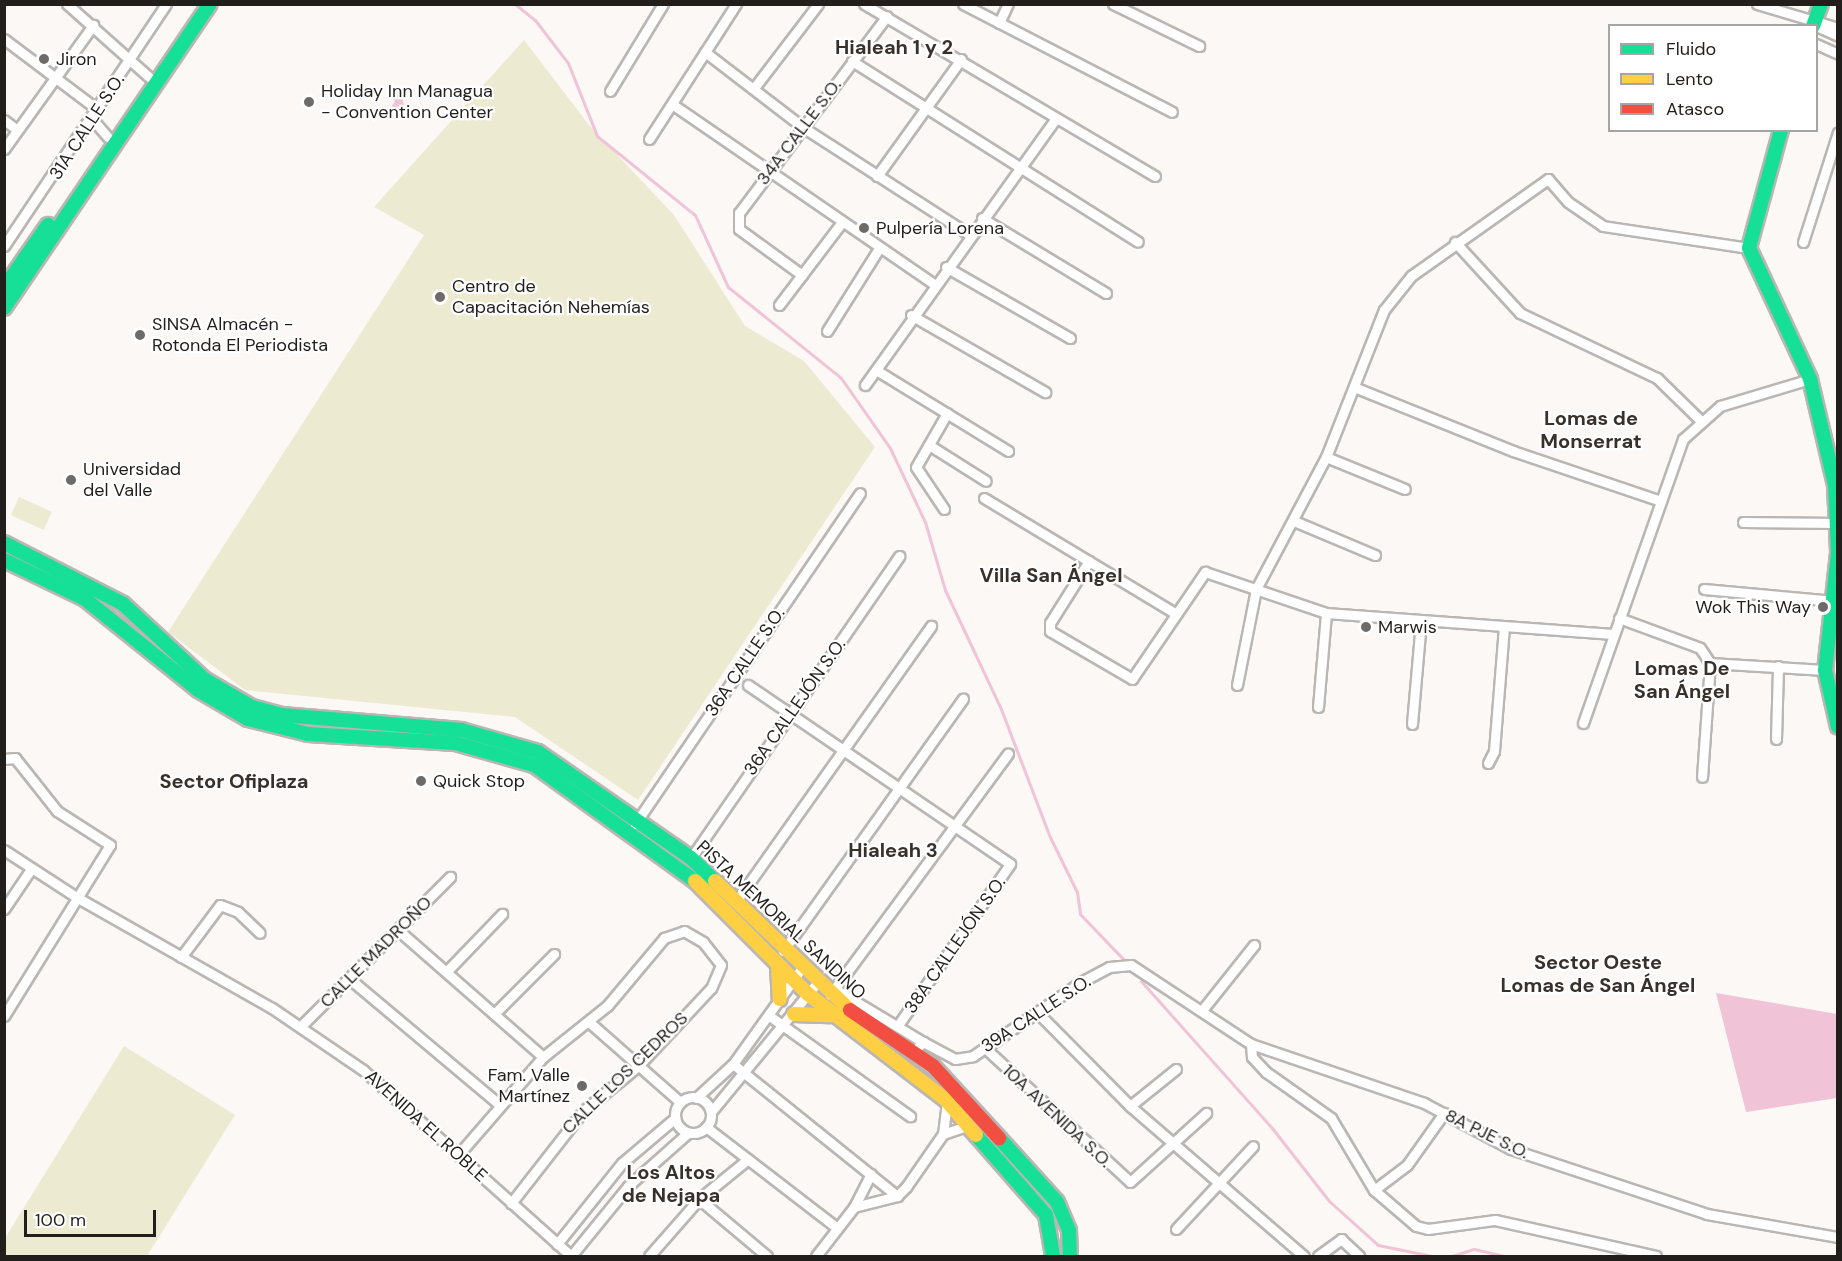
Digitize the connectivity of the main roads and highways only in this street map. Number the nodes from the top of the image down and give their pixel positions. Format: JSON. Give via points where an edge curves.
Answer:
{"nodes":[{"id":1,"x":199,"y":4,"type":"edge"},
{"id":2,"x":210,"y":4,"type":"edge"},
{"id":3,"x":1780,"y":132,"type":"edge"},
{"id":4,"x":4,"y":288,"type":"edge"},
{"id":5,"x":4,"y":308,"type":"edge"},
{"id":6,"x":1837,"y":523,"type":"edge"},
{"id":7,"x":4,"y":543,"type":"edge"},
{"id":8,"x":1838,"y":552,"type":"edge"},
{"id":9,"x":4,"y":560,"type":"edge"},
{"id":10,"x":320,"y":719,"type":"junction"},
{"id":11,"x":400,"y":726,"type":"junction"},
{"id":12,"x":1838,"y":727,"type":"edge"},
{"id":13,"x":361,"y":737,"type":"junction"},
{"id":14,"x":634,"y":826,"type":"junction"},
{"id":15,"x":777,"y":966,"type":"junction"},
{"id":16,"x":797,"y":975,"type":"junction"},
{"id":17,"x":813,"y":989,"type":"junction"},
{"id":18,"x":780,"y":999,"type":"road end"},
{"id":19,"x":794,"y":1014,"type":"road end"},
{"id":20,"x":832,"y":1015,"type":"junction"},
{"id":21,"x":871,"y":1042,"type":"junction"},
{"id":22,"x":912,"y":1053,"type":"junction"},
{"id":23,"x":1053,"y":1257,"type":"edge"},
{"id":24,"x":1070,"y":1257,"type":"edge"}],
"edges":[{"from":1,"to":4,"type":"main road"},
{"from":2,"to":5,"type":"main road"},
{"from":3,"to":6,"type":"main road","via":[[1749,248],[1810,378],[1835,485]]},
{"from":6,"to":8,"type":"main road"},
{"from":7,"to":10,"type":"main road","name":"PISTA MEMORIAL SANDINO","via":[[123,604],[224,693],[282,715]]},
{"from":8,"to":12,"type":"main road","via":[[1825,670]]},
{"from":9,"to":13,"type":"main road","name":"PISTA MEMORIAL SANDINO","via":[[119,621],[217,704],[248,719],[308,734]]},
{"from":10,"to":11,"type":"main road","name":"PISTA MEMORIAL SANDINO"},
{"from":10,"to":13,"type":"main road","via":[[352,728]]},
{"from":11,"to":13,"type":"main road","via":[[369,729]]},
{"from":11,"to":14,"type":"main road","name":"PISTA MEMORIAL SANDINO","via":[[461,730],[520,744]]},
{"from":13,"to":14,"type":"main road","name":"PISTA MEMORIAL SANDINO","via":[[455,743],[534,765]]},
{"from":14,"to":15,"type":"main road","name":"PISTA MEMORIAL SANDINO","via":[[687,873]]},
{"from":14,"to":16,"type":"main road","name":"PISTA MEMORIAL SANDINO","via":[[691,858],[737,900],[783,951]]},
{"from":15,"to":16,"type":"main road","name":"PISTA MEMORIAL SANDINO"},
{"from":15,"to":18,"type":"main road"},
{"from":16,"to":17,"type":"main road","name":"PISTA MEMORIAL SANDINO"},
{"from":17,"to":20,"type":"main road","name":"PISTA MEMORIAL SANDINO"},
{"from":17,"to":22,"type":"main road","name":"PISTA MEMORIAL SANDINO","via":[[832,992]]},
{"from":19,"to":20,"type":"main road"},
{"from":20,"to":21,"type":"main road","name":"PISTA MEMORIAL SANDINO"},
{"from":21,"to":22,"type":"main road","via":[[904,1057]]},
{"from":21,"to":23,"type":"main road","name":"PISTA MEMORIAL SANDINO","via":[[946,1100],[1046,1215]]},
{"from":22,"to":24,"type":"main road","name":"PISTA MEMORIAL SANDINO","via":[[952,1084],[1057,1202],[1069,1230]]}]}
